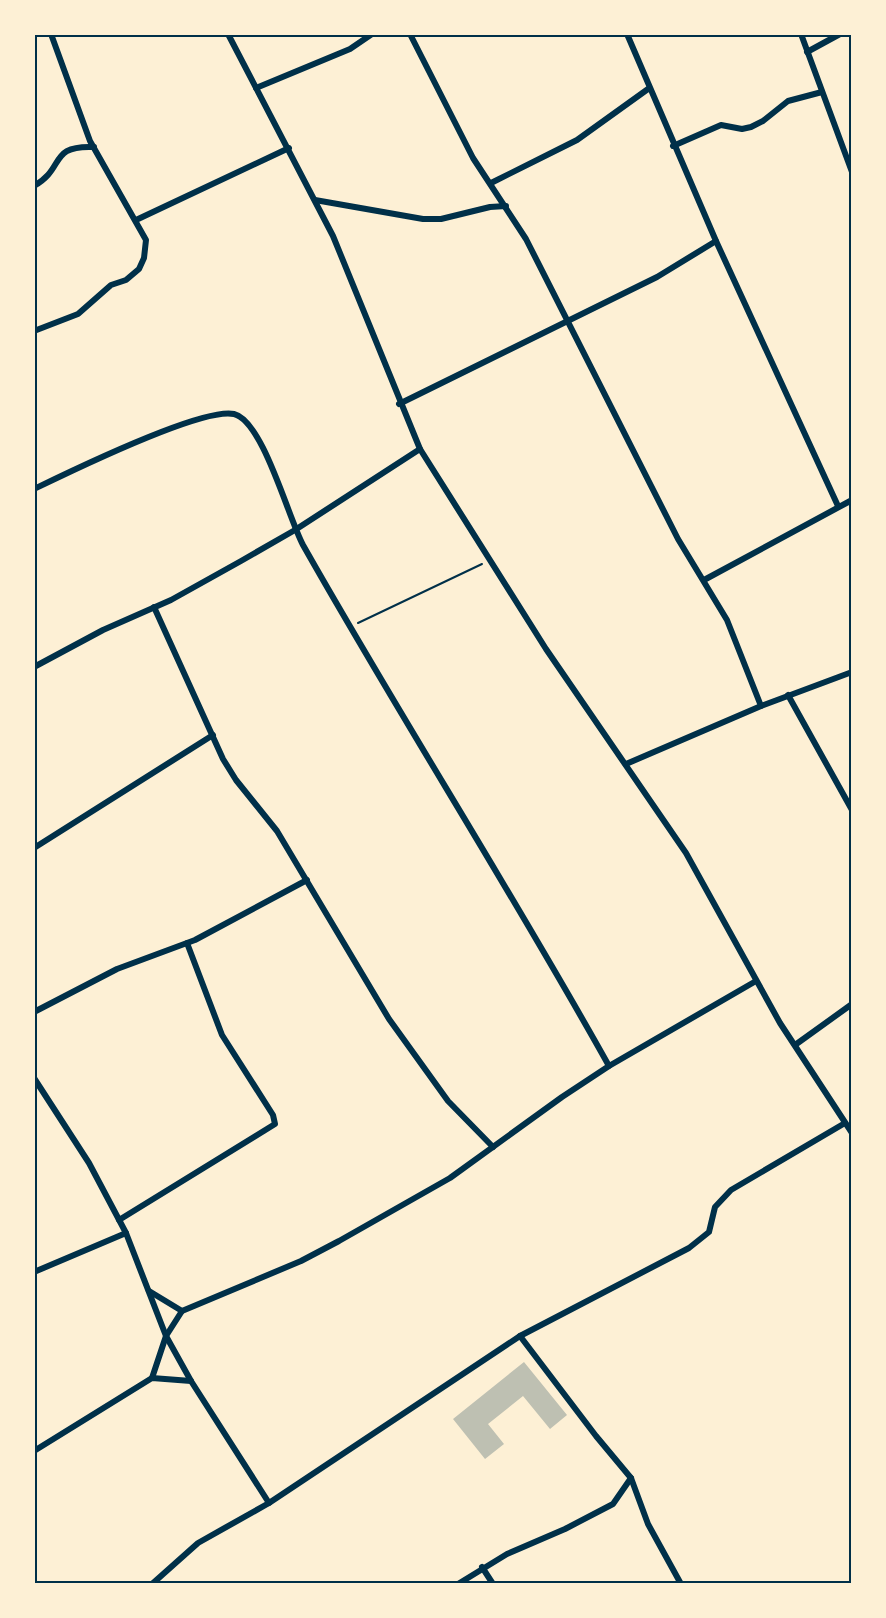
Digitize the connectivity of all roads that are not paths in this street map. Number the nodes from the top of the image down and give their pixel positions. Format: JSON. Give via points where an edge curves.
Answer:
{"nodes":[{"id":1,"x":51,"y":34,"type":"edge"},
{"id":2,"x":228,"y":34,"type":"edge"},
{"id":3,"x":372,"y":34,"type":"edge"},
{"id":4,"x":410,"y":34,"type":"edge"},
{"id":5,"x":627,"y":34,"type":"edge"},
{"id":6,"x":801,"y":34,"type":"edge"},
{"id":7,"x":840,"y":34,"type":"edge"},
{"id":8,"x":807,"y":52,"type":"junction"},
{"id":9,"x":256,"y":88,"type":"junction"},
{"id":10,"x":648,"y":89,"type":"junction"},
{"id":11,"x":822,"y":92,"type":"junction"},
{"id":12,"x":673,"y":146,"type":"junction"},
{"id":13,"x":94,"y":147,"type":"junction"},
{"id":14,"x":289,"y":148,"type":"junction"},
{"id":15,"x":852,"y":172,"type":"edge"},
{"id":16,"x":490,"y":183,"type":"junction"},
{"id":17,"x":34,"y":186,"type":"edge"},
{"id":18,"x":315,"y":200,"type":"junction"},
{"id":19,"x":506,"y":206,"type":"junction"},
{"id":20,"x":136,"y":220,"type":"junction"},
{"id":21,"x":716,"y":241,"type":"junction"},
{"id":22,"x":567,"y":321,"type":"junction"},
{"id":23,"x":34,"y":331,"type":"edge"},
{"id":24,"x":399,"y":404,"type":"junction"},
{"id":25,"x":420,"y":449,"type":"junction"},
{"id":26,"x":34,"y":489,"type":"edge"},
{"id":27,"x":852,"y":500,"type":"edge"},
{"id":28,"x":838,"y":506,"type":"junction"},
{"id":29,"x":295,"y":530,"type":"junction"},
{"id":30,"x":704,"y":580,"type":"junction"},
{"id":31,"x":154,"y":607,"type":"junction"},
{"id":32,"x":34,"y":667,"type":"edge"},
{"id":33,"x":852,"y":672,"type":"edge"},
{"id":34,"x":788,"y":695,"type":"junction"},
{"id":35,"x":761,"y":706,"type":"junction"},
{"id":36,"x":213,"y":735,"type":"junction"},
{"id":37,"x":626,"y":764,"type":"junction"},
{"id":38,"x":852,"y":810,"type":"edge"},
{"id":39,"x":34,"y":848,"type":"edge"},
{"id":40,"x":307,"y":880,"type":"junction"},
{"id":41,"x":187,"y":943,"type":"junction"},
{"id":42,"x":756,"y":981,"type":"junction"},
{"id":43,"x":852,"y":1004,"type":"edge"},
{"id":44,"x":34,"y":1012,"type":"edge"},
{"id":45,"x":795,"y":1045,"type":"junction"},
{"id":46,"x":609,"y":1066,"type":"junction"},
{"id":47,"x":34,"y":1078,"type":"edge"},
{"id":48,"x":845,"y":1122,"type":"junction"},
{"id":49,"x":852,"y":1133,"type":"edge"},
{"id":50,"x":493,"y":1147,"type":"junction"},
{"id":51,"x":119,"y":1221,"type":"junction"},
{"id":52,"x":126,"y":1233,"type":"junction"},
{"id":53,"x":34,"y":1272,"type":"edge"},
{"id":54,"x":148,"y":1290,"type":"junction"},
{"id":55,"x":182,"y":1311,"type":"junction"},
{"id":56,"x":166,"y":1336,"type":"junction"},
{"id":57,"x":520,"y":1336,"type":"junction"},
{"id":58,"x":152,"y":1378,"type":"junction"},
{"id":59,"x":191,"y":1381,"type":"junction"},
{"id":60,"x":34,"y":1451,"type":"edge"},
{"id":61,"x":631,"y":1478,"type":"junction"},
{"id":62,"x":269,"y":1503,"type":"junction"},
{"id":63,"x":482,"y":1567,"type":"junction"},
{"id":64,"x":152,"y":1584,"type":"edge"},
{"id":65,"x":458,"y":1584,"type":"edge"},
{"id":66,"x":493,"y":1584,"type":"edge"},
{"id":67,"x":681,"y":1584,"type":"edge"}],
"edges":[{"from":1,"to":13,"type":"street"},
{"from":2,"to":9,"type":"street"},
{"from":3,"to":9,"type":"street","via":[[329,58]]},
{"from":4,"to":16,"type":"street","via":[[473,158]]},
{"from":5,"to":10,"type":"street"},
{"from":6,"to":8,"type":"street"},
{"from":7,"to":8,"type":"street"},
{"from":8,"to":11,"type":"street"},
{"from":9,"to":14,"type":"street"},
{"from":10,"to":12,"type":"street"},
{"from":10,"to":16,"type":"street","via":[[577,140]]},
{"from":11,"to":12,"type":"street","via":[[788,101],[751,127],[721,125]]},
{"from":11,"to":15,"type":"street"},
{"from":12,"to":21,"type":"street"},
{"from":13,"to":17,"type":"street","via":[[67,149],[47,177]]},
{"from":13,"to":20,"type":"street"},
{"from":14,"to":18,"type":"street"},
{"from":14,"to":20,"type":"street"},
{"from":16,"to":19,"type":"street"},
{"from":18,"to":19,"type":"street","via":[[423,219],[449,218]]},
{"from":18,"to":24,"type":"street"},
{"from":19,"to":22,"type":"street"},
{"from":20,"to":23,"type":"street","via":[[147,240],[139,269],[126,280],[111,285],[78,314]]},
{"from":21,"to":22,"type":"street","via":[[657,277]]},
{"from":21,"to":28,"type":"street"},
{"from":22,"to":24,"type":"street"},
{"from":22,"to":30,"type":"street","via":[[678,539]]},
{"from":24,"to":25,"type":"street"},
{"from":25,"to":29,"type":"street"},
{"from":25,"to":37,"type":"street","via":[[488,561]]},
{"from":26,"to":29,"type":"street","via":[[99,458],[212,414],[233,414],[258,436]]},
{"from":27,"to":28,"type":"street"},
{"from":28,"to":30,"type":"street"},
{"from":29,"to":31,"type":"street"},
{"from":29,"to":46,"type":"street","via":[[407,726],[510,890]]},
{"from":30,"to":35,"type":"street","via":[[727,620]]},
{"from":31,"to":32,"type":"street"},
{"from":31,"to":36,"type":"street"},
{"from":33,"to":34,"type":"street"},
{"from":34,"to":35,"type":"street"},
{"from":34,"to":38,"type":"street"},
{"from":35,"to":37,"type":"street"},
{"from":36,"to":39,"type":"street"},
{"from":36,"to":40,"type":"street","via":[[236,780],[277,831]]},
{"from":37,"to":42,"type":"street","via":[[686,853]]},
{"from":40,"to":41,"type":"street"},
{"from":40,"to":50,"type":"street","via":[[395,1027],[448,1101]]},
{"from":41,"to":44,"type":"street","via":[[117,969]]},
{"from":41,"to":51,"type":"street","via":[[220,1029],[275,1124]]},
{"from":42,"to":45,"type":"street"},
{"from":42,"to":46,"type":"street"},
{"from":43,"to":45,"type":"street"},
{"from":45,"to":48,"type":"street"},
{"from":46,"to":50,"type":"street"},
{"from":47,"to":51,"type":"street","via":[[89,1163]]},
{"from":48,"to":49,"type":"street"},
{"from":48,"to":57,"type":"street","via":[[730,1190],[715,1207],[709,1232],[689,1248]]},
{"from":50,"to":55,"type":"street","via":[[450,1178],[339,1242]]},
{"from":51,"to":52,"type":"street"},
{"from":52,"to":53,"type":"street"},
{"from":52,"to":54,"type":"street"},
{"from":54,"to":55,"type":"street"},
{"from":54,"to":56,"type":"street"},
{"from":55,"to":56,"type":"street"},
{"from":56,"to":58,"type":"street"},
{"from":56,"to":59,"type":"street"},
{"from":57,"to":61,"type":"street"},
{"from":57,"to":62,"type":"street"},
{"from":58,"to":59,"type":"street"},
{"from":58,"to":60,"type":"street"},
{"from":59,"to":62,"type":"street"},
{"from":61,"to":63,"type":"street","via":[[613,1504]]},
{"from":61,"to":67,"type":"street","via":[[648,1524]]},
{"from":62,"to":64,"type":"street","via":[[198,1544]]},
{"from":63,"to":65,"type":"street"},
{"from":63,"to":66,"type":"street"}]}
